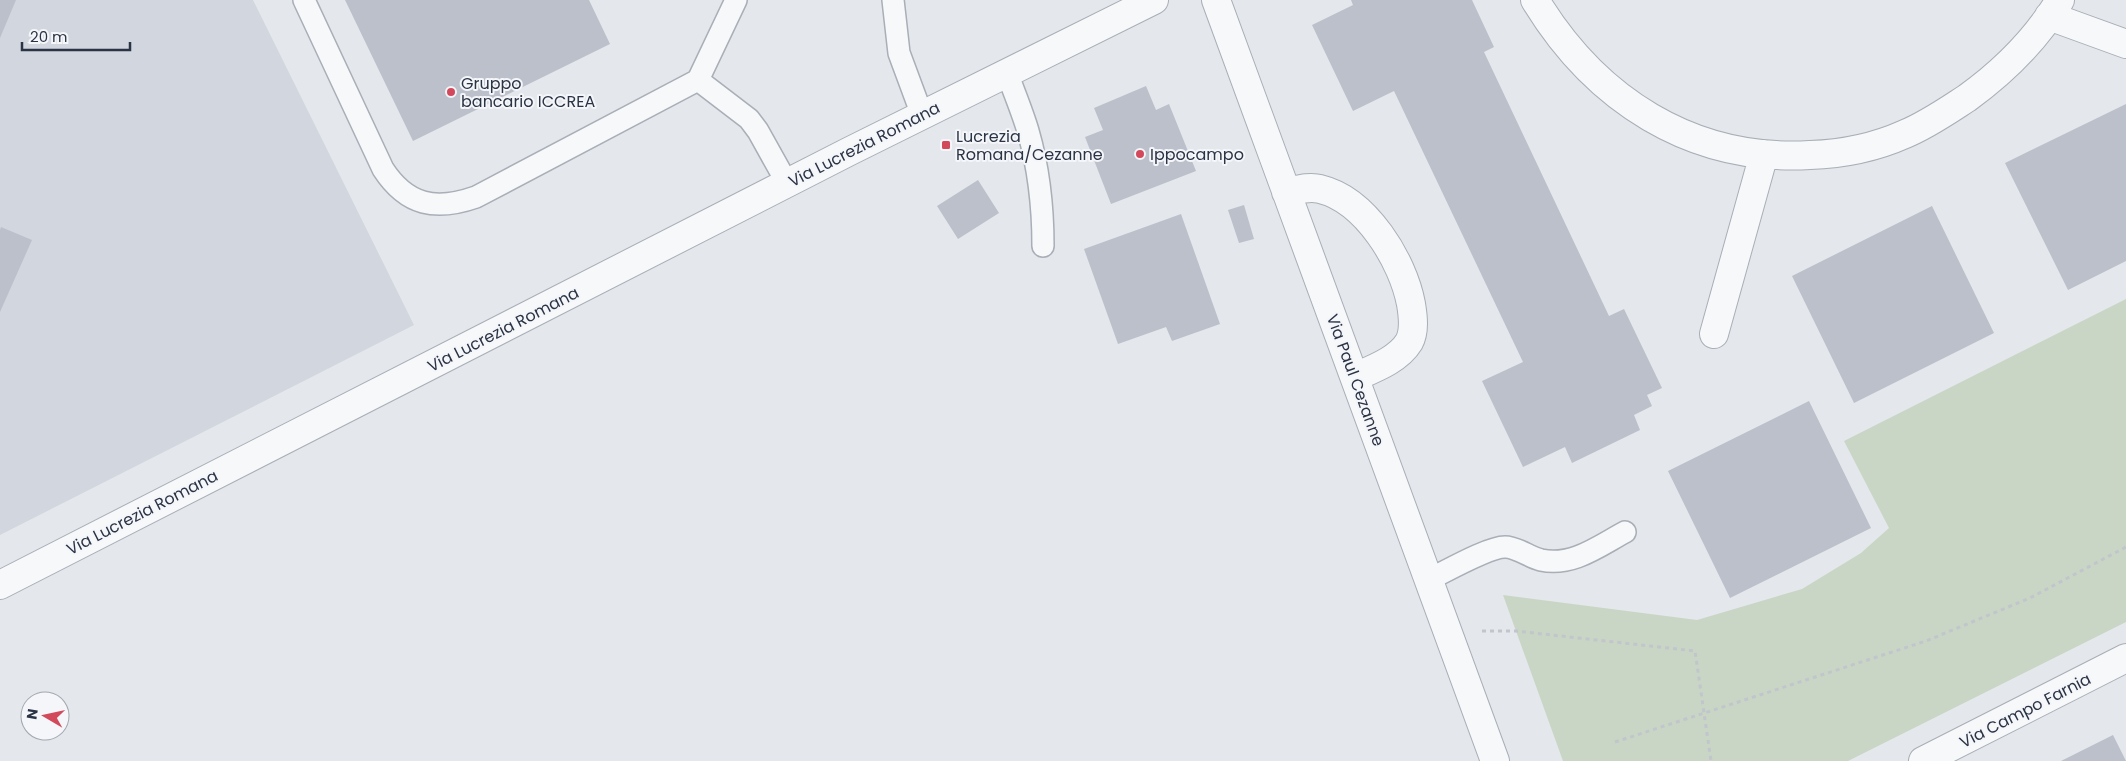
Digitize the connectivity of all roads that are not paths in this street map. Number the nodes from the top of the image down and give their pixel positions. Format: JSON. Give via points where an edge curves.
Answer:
{"nodes":[{"id":1,"x":304,"y":0,"type":"edge"},
{"id":2,"x":736,"y":0,"type":"edge"},
{"id":3,"x":893,"y":0,"type":"edge"},
{"id":4,"x":1154,"y":0,"type":"edge"},
{"id":5,"x":1216,"y":0,"type":"edge"},
{"id":6,"x":1535,"y":0,"type":"edge"},
{"id":7,"x":2055,"y":8,"type":"edge"},
{"id":8,"x":2126,"y":44,"type":"edge"},
{"id":9,"x":1006,"y":73,"type":"junction"},
{"id":10,"x":698,"y":80,"type":"junction"},
{"id":11,"x":922,"y":115,"type":"junction"},
{"id":12,"x":1764,"y":154,"type":"junction"},
{"id":13,"x":787,"y":183,"type":"junction"},
{"id":14,"x":1286,"y":192,"type":"junction"},
{"id":15,"x":1043,"y":246,"type":"dead end"},
{"id":16,"x":1714,"y":334,"type":"dead end"},
{"id":17,"x":1355,"y":377,"type":"junction"},
{"id":18,"x":1626,"y":532,"type":"dead end"},
{"id":19,"x":1428,"y":580,"type":"junction"},
{"id":20,"x":0,"y":584,"type":"edge"},
{"id":21,"x":2126,"y":658,"type":"edge"},
{"id":22,"x":1495,"y":761,"type":"edge"},
{"id":23,"x":1923,"y":761,"type":"edge"}],
"edges":[{"from":1,"to":10,"type":"lane","via":[[392,182],[413,198],[436,205],[476,198]]},
{"from":2,"to":10,"type":"lane"},
{"from":3,"to":11,"type":"lane","via":[[899,53]]},
{"from":4,"to":9,"type":"street","name":"Via Lucrezia Romana"},
{"from":5,"to":14,"type":"street","name":"Via Paul Cezanne"},
{"from":6,"to":12,"type":"street","via":[[1580,60],[1638,110],[1668,128],[1703,142]]},
{"from":7,"to":8,"type":"street"},
{"from":7,"to":12,"type":"street","via":[[2028,43],[1982,87],[1920,127],[1886,142],[1855,150],[1816,155]]},
{"from":9,"to":11,"type":"street","name":"Via Lucrezia Romana"},
{"from":9,"to":15,"type":"lane","via":[[1028,130],[1038,171]]},
{"from":10,"to":13,"type":"lane","via":[[749,119]]},
{"from":11,"to":13,"type":"street","name":"Via Lucrezia Romana"},
{"from":12,"to":16,"type":"street"},
{"from":13,"to":20,"type":"street","name":"Via Lucrezia Romana"},
{"from":14,"to":17,"type":"street","name":"Via Paul Cezanne"},
{"from":14,"to":17,"type":"street","via":[[1312,187],[1342,198],[1382,236],[1405,280],[1413,320],[1409,342],[1396,356]]},
{"from":17,"to":19,"type":"street","name":"Via Paul Cezanne"},
{"from":18,"to":19,"type":"lane","via":[[1568,561],[1539,560],[1506,547],[1490,550]]},
{"from":19,"to":22,"type":"street","name":"Via Paul Cezanne"},
{"from":21,"to":23,"type":"street","name":"Via Campo Farnia"}]}
